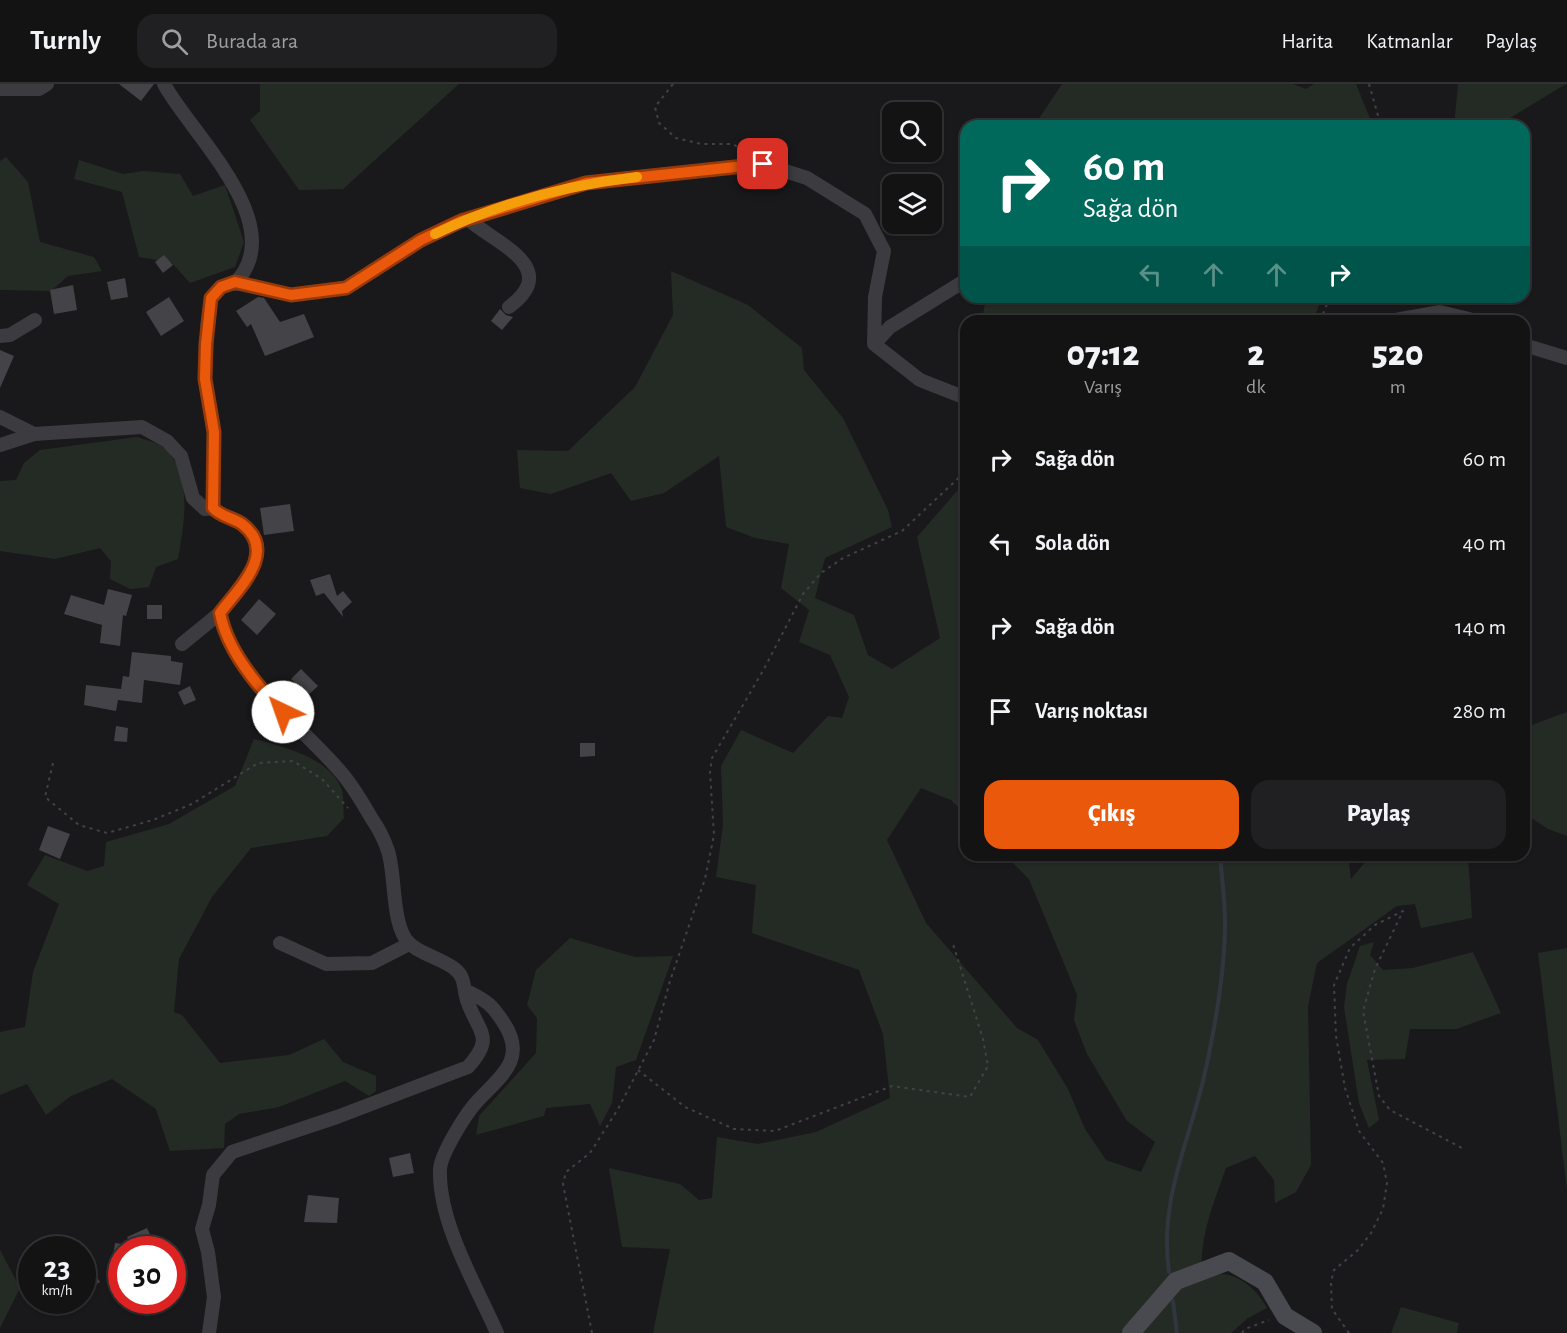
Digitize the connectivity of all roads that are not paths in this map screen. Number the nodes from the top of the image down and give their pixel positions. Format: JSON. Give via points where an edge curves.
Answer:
{"nodes":[{"id":1,"x":47,"y":84,"type":"edge"},
{"id":2,"x":164,"y":84,"type":"edge"},
{"id":3,"x":0,"y":89,"type":"edge"},
{"id":4,"x":468,"y":219,"type":"junction"},
{"id":5,"x":235,"y":282,"type":"junction"},
{"id":6,"x":960,"y":284,"type":"edge"},
{"id":7,"x":509,"y":307,"type":"dead end"},
{"id":8,"x":1423,"y":315,"type":"edge"},
{"id":9,"x":1452,"y":315,"type":"edge"},
{"id":10,"x":35,"y":320,"type":"dead end"},
{"id":11,"x":0,"y":336,"type":"edge"},
{"id":12,"x":874,"y":344,"type":"junction"},
{"id":13,"x":1530,"y":347,"type":"edge"},
{"id":14,"x":1567,"y":358,"type":"edge"},
{"id":15,"x":960,"y":396,"type":"edge"},
{"id":16,"x":0,"y":417,"type":"edge"},
{"id":17,"x":34,"y":434,"type":"junction"},
{"id":18,"x":0,"y":445,"type":"edge"},
{"id":19,"x":213,"y":508,"type":"junction"},
{"id":20,"x":220,"y":613,"type":"junction"},
{"id":21,"x":182,"y":644,"type":"dead end"},
{"id":22,"x":280,"y":943,"type":"dead end"},
{"id":23,"x":409,"y":944,"type":"junction"},
{"id":24,"x":465,"y":990,"type":"junction"},
{"id":25,"x":209,"y":1333,"type":"edge"},
{"id":26,"x":497,"y":1333,"type":"edge"},
{"id":27,"x":1131,"y":1333,"type":"edge"},
{"id":28,"x":1313,"y":1333,"type":"edge"}],
"edges":[{"from":1,"to":3,"type":"street","via":[[39,89]]},
{"from":2,"to":5,"type":"street","via":[[222,165],[246,209],[252,253]]},
{"from":4,"to":5,"type":"street","via":[[421,240],[346,288],[291,295]]},
{"from":4,"to":7,"type":"street","via":[[519,256],[528,269],[529,282]]},
{"from":4,"to":12,"type":"street","via":[[586,183],[763,164],[807,178],[865,214],[884,251],[875,297]]},
{"from":5,"to":19,"type":"street","via":[[221,287],[211,298],[207,327],[205,379],[214,432]]},
{"from":6,"to":12,"type":"street","via":[[890,327]]},
{"from":8,"to":9,"type":"street"},
{"from":10,"to":11,"type":"street","via":[[10,335]]},
{"from":12,"to":15,"type":"street","via":[[920,380]]},
{"from":13,"to":14,"type":"street"},
{"from":16,"to":17,"type":"street"},
{"from":17,"to":18,"type":"street"},
{"from":17,"to":19,"type":"street","via":[[142,427],[167,441],[181,456],[193,498],[205,508]]},
{"from":19,"to":20,"type":"street","via":[[243,525],[257,549],[256,564]]},
{"from":20,"to":21,"type":"street"},
{"from":20,"to":23,"type":"street","via":[[232,647],[262,688],[341,772],[380,831],[388,852],[400,926]]},
{"from":22,"to":23,"type":"street","via":[[326,964],[372,963]]},
{"from":23,"to":24,"type":"street","via":[[454,968],[462,975]]},
{"from":24,"to":25,"type":"street","via":[[482,1034],[482,1051],[468,1067],[232,1152],[213,1175],[202,1229],[214,1297]]},
{"from":24,"to":26,"type":"street","via":[[492,1003],[512,1035],[513,1056],[498,1082],[474,1105],[440,1167],[443,1203]]},
{"from":27,"to":28,"type":"street","via":[[1176,1281],[1228,1261],[1265,1282],[1285,1316]]}]}
